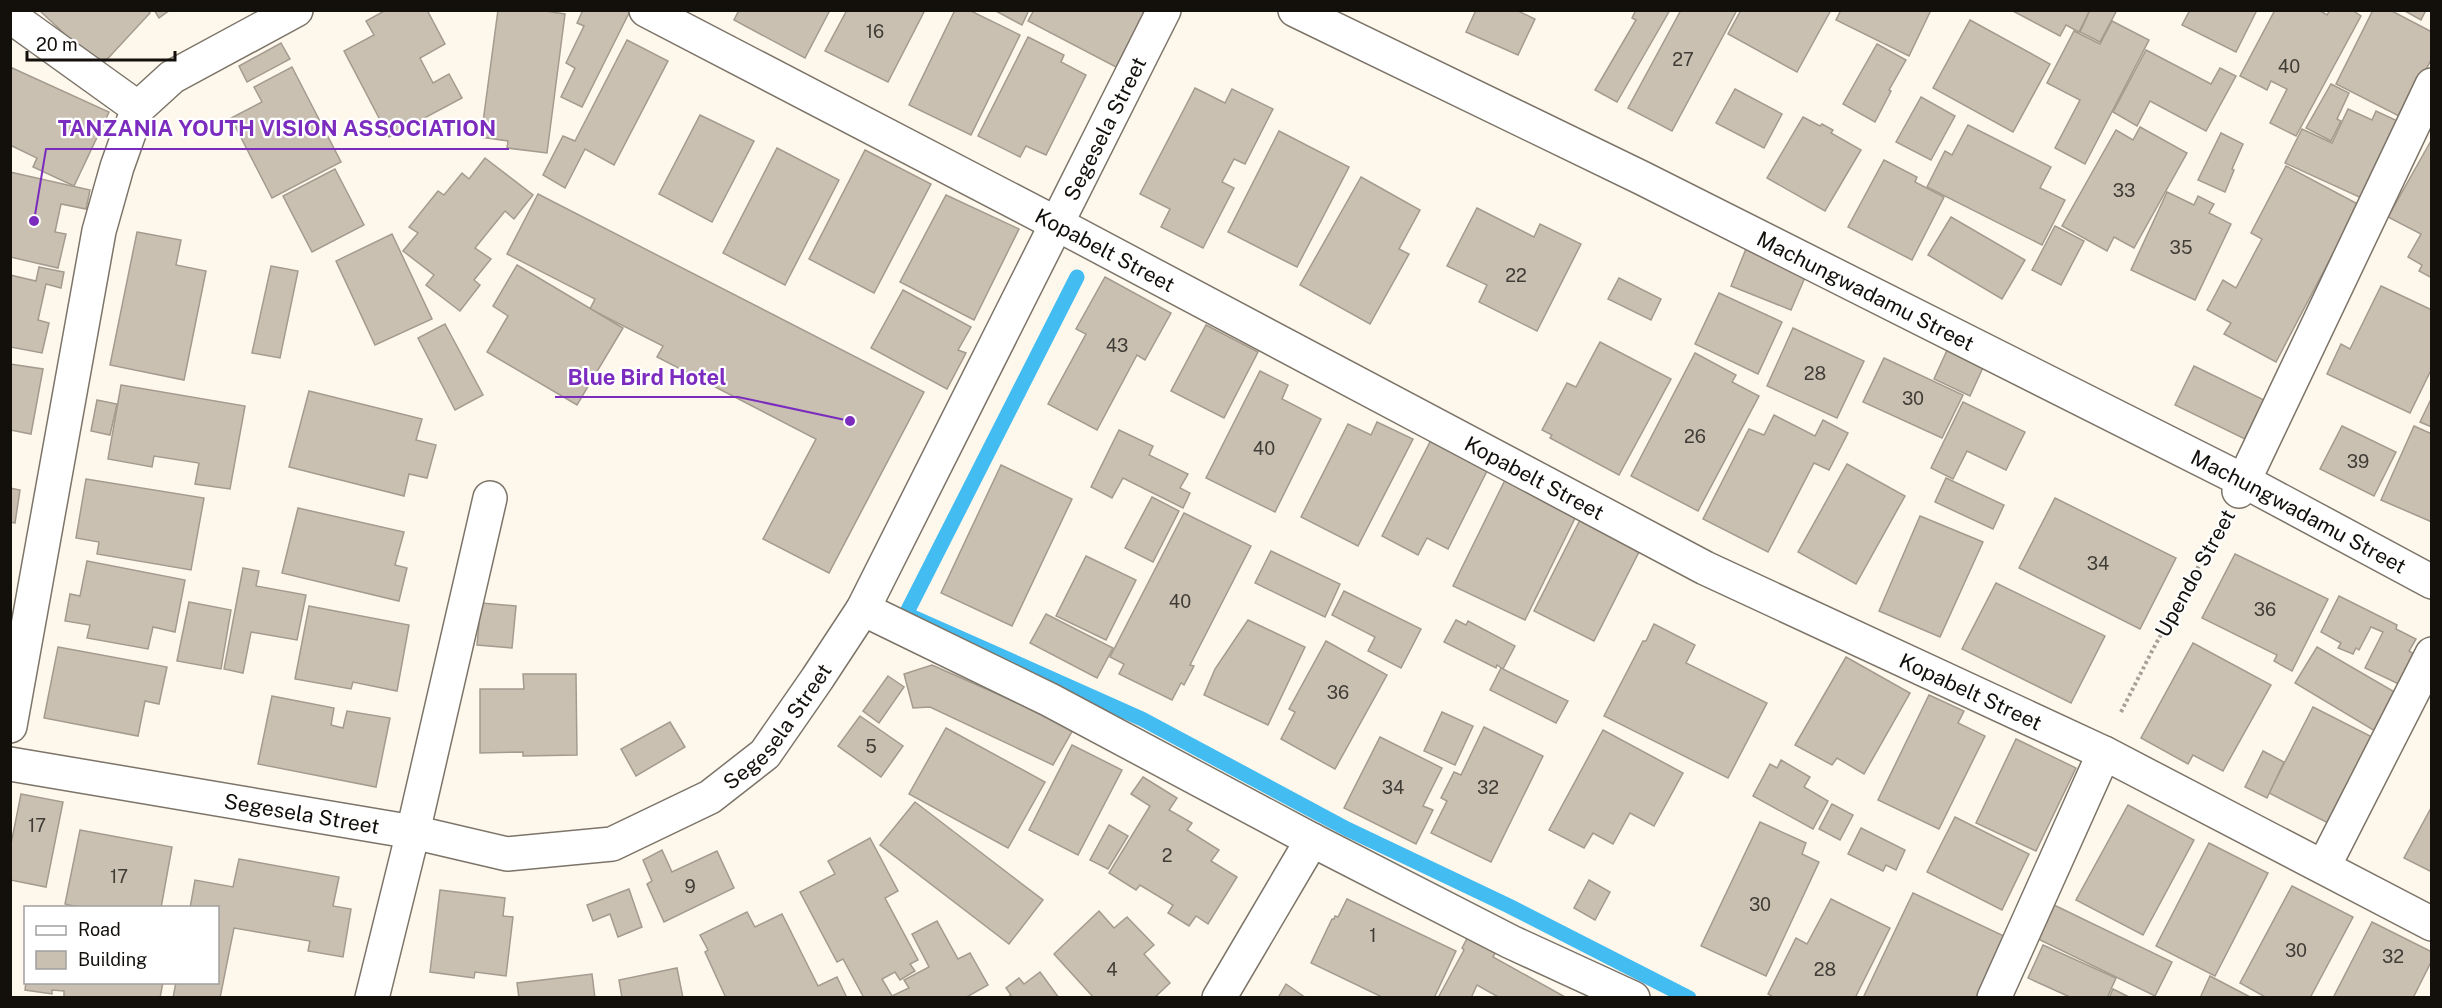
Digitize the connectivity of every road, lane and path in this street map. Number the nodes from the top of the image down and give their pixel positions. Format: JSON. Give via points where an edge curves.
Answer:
{"nodes":[{"id":1,"x":296,"y":10,"type":"edge"},
{"id":2,"x":646,"y":10,"type":"edge"},
{"id":3,"x":1164,"y":10,"type":"edge"},
{"id":4,"x":1295,"y":10,"type":"edge"},
{"id":5,"x":10,"y":16,"type":"edge"},
{"id":6,"x":2432,"y":85,"type":"edge"},
{"id":7,"x":138,"y":108,"type":"junction"},
{"id":8,"x":1057,"y":224,"type":"junction"},
{"id":9,"x":2242,"y":486,"type":"junction"},
{"id":10,"x":490,"y":498,"type":"dead end"},
{"id":11,"x":2432,"y":582,"type":"edge"},
{"id":12,"x":863,"y":609,"type":"junction"},
{"id":13,"x":2432,"y":654,"type":"edge"},
{"id":14,"x":10,"y":726,"type":"edge"},
{"id":15,"x":2104,"y":753,"type":"junction"},
{"id":16,"x":10,"y":764,"type":"edge"},
{"id":17,"x":413,"y":832,"type":"junction"},
{"id":18,"x":1312,"y":840,"type":"junction"},
{"id":19,"x":2324,"y":866,"type":"junction"},
{"id":20,"x":2432,"y":924,"type":"edge"},
{"id":21,"x":372,"y":998,"type":"edge"},
{"id":22,"x":1219,"y":998,"type":"edge"},
{"id":23,"x":1633,"y":998,"type":"edge"},
{"id":24,"x":1994,"y":998,"type":"edge"}],
"edges":[{"from":1,"to":7,"type":"street","via":[[172,77]]},
{"from":2,"to":8,"type":"street","name":"Kopabelt Street"},
{"from":3,"to":8,"type":"street","name":"Segesela Street"},
{"from":4,"to":9,"type":"street","name":"Machungwadamu Street","via":[[1642,178]]},
{"from":5,"to":7,"type":"street"},
{"from":6,"to":9,"type":"street"},
{"from":7,"to":14,"type":"street","via":[[99,231]]},
{"from":8,"to":12,"type":"street","name":"Segesela Street"},
{"from":8,"to":15,"type":"street","name":"Kopabelt Street","via":[[1705,568]]},
{"from":9,"to":11,"type":"street","name":"Machungwadamu Street"},
{"from":9,"to":15,"type":"path","name":"Upendo Street","via":[[2125,702]]},
{"from":10,"to":17,"type":"street"},
{"from":12,"to":17,"type":"street","name":"Segesela Street","via":[[765,754],[710,797],[612,844],[507,854]]},
{"from":12,"to":18,"type":"street","via":[[1050,700]]},
{"from":13,"to":19,"type":"street"},
{"from":15,"to":19,"type":"street","name":"Kopabelt Street"},
{"from":15,"to":24,"type":"street"},
{"from":16,"to":17,"type":"street","name":"Segesela Street"},
{"from":17,"to":21,"type":"street"},
{"from":18,"to":22,"type":"street"},
{"from":18,"to":23,"type":"street","via":[[1511,942]]},
{"from":19,"to":20,"type":"street","name":"Kopabelt Street"}]}
